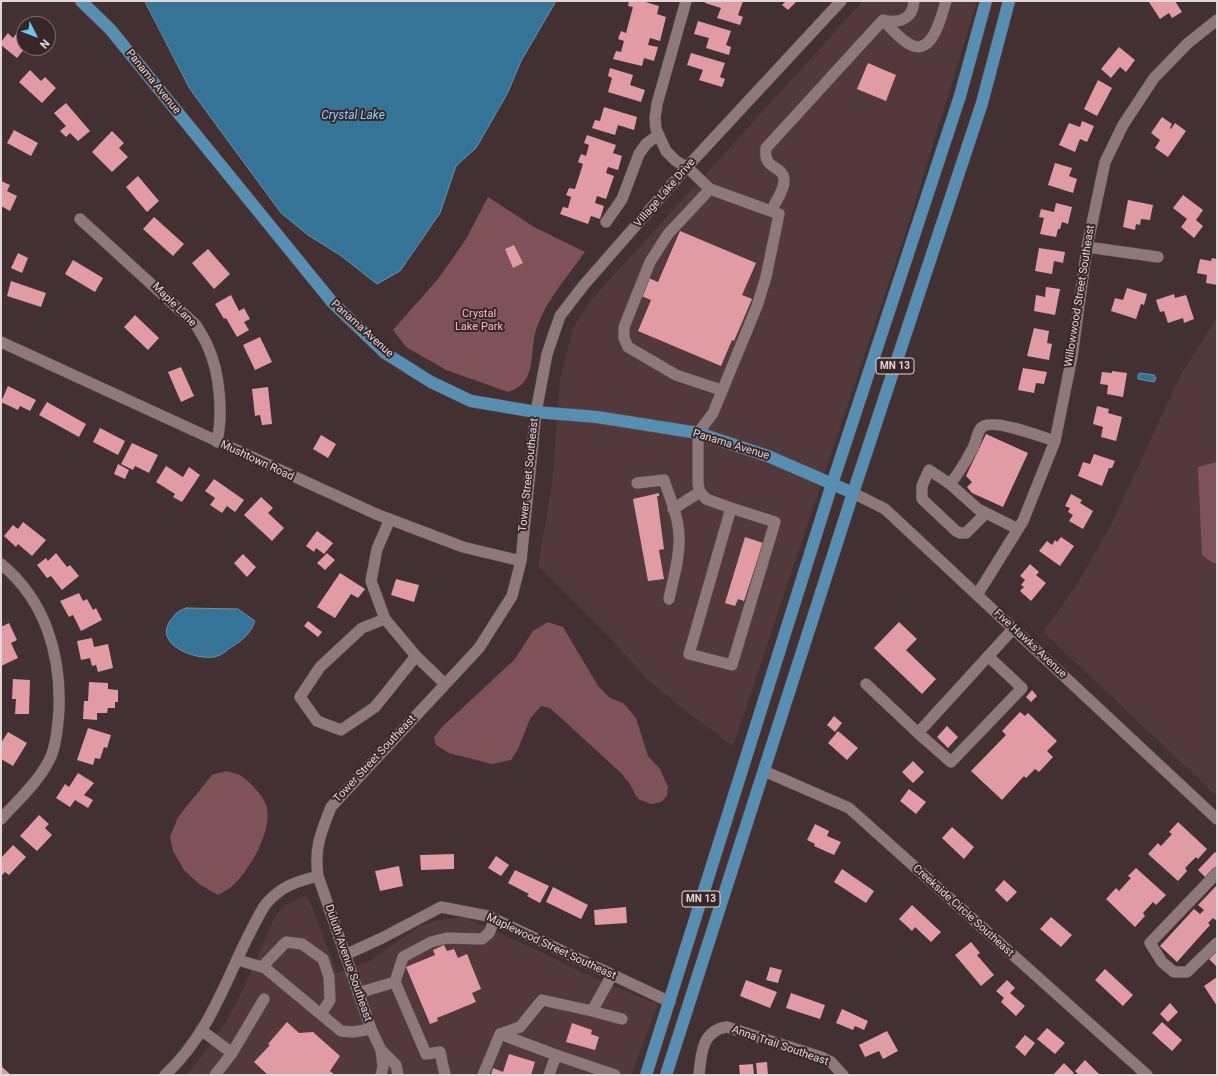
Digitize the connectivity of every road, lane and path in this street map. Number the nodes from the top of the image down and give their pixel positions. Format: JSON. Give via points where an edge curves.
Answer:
{"nodes":[{"id":1,"x":81,"y":1,"type":"edge"},
{"id":2,"x":686,"y":1,"type":"edge"},
{"id":3,"x":842,"y":1,"type":"edge"},
{"id":4,"x":914,"y":1,"type":"edge"},
{"id":5,"x":946,"y":1,"type":"edge"},
{"id":6,"x":986,"y":1,"type":"edge"},
{"id":7,"x":1009,"y":1,"type":"edge"},
{"id":8,"x":883,"y":20,"type":"junction"},
{"id":9,"x":1217,"y":20,"type":"edge"},
{"id":10,"x":658,"y":135,"type":"junction"},
{"id":11,"x":687,"y":167,"type":"junction"},
{"id":12,"x":710,"y":189,"type":"junction"},
{"id":13,"x":771,"y":212,"type":"junction"},
{"id":14,"x":80,"y":219,"type":"dead end"},
{"id":15,"x":606,"y":222,"type":"dead end"},
{"id":16,"x":1087,"y":247,"type":"junction"},
{"id":17,"x":1158,"y":257,"type":"dead end"},
{"id":18,"x":1,"y":342,"type":"edge"},
{"id":19,"x":721,"y":390,"type":"junction"},
{"id":20,"x":536,"y":412,"type":"junction"},
{"id":21,"x":698,"y":433,"type":"junction"},
{"id":22,"x":217,"y":442,"type":"junction"},
{"id":23,"x":1055,"y":442,"type":"junction"},
{"id":24,"x":637,"y":483,"type":"dead end"},
{"id":25,"x":832,"y":484,"type":"junction"},
{"id":26,"x":950,"y":484,"type":"junction"},
{"id":27,"x":700,"y":492,"type":"junction"},
{"id":28,"x":853,"y":493,"type":"junction"},
{"id":29,"x":731,"y":508,"type":"junction"},
{"id":30,"x":673,"y":509,"type":"junction"},
{"id":31,"x":986,"y":513,"type":"junction"},
{"id":32,"x":390,"y":519,"type":"junction"},
{"id":33,"x":1018,"y":529,"type":"junction"},
{"id":34,"x":521,"y":561,"type":"junction"},
{"id":35,"x":1,"y":564,"type":"edge"},
{"id":36,"x":977,"y":595,"type":"junction"},
{"id":37,"x":669,"y":599,"type":"dead end"},
{"id":38,"x":385,"y":619,"type":"junction"},
{"id":39,"x":1013,"y":629,"type":"junction"},
{"id":40,"x":416,"y":656,"type":"junction"},
{"id":41,"x":988,"y":656,"type":"junction"},
{"id":42,"x":445,"y":684,"type":"junction"},
{"id":43,"x":866,"y":684,"type":"dead end"},
{"id":44,"x":918,"y":733,"type":"junction"},
{"id":45,"x":764,"y":771,"type":"junction"},
{"id":46,"x":1,"y":819,"type":"edge"},
{"id":47,"x":1217,"y":819,"type":"edge"},
{"id":48,"x":1217,"y":873,"type":"edge"},
{"id":49,"x":318,"y":876,"type":"junction"},
{"id":50,"x":495,"y":919,"type":"junction"},
{"id":51,"x":1217,"y":943,"type":"edge"},
{"id":52,"x":345,"y":956,"type":"junction"},
{"id":53,"x":238,"y":960,"type":"junction"},
{"id":54,"x":262,"y":967,"type":"junction"},
{"id":55,"x":612,"y":975,"type":"junction"},
{"id":56,"x":395,"y":982,"type":"junction"},
{"id":57,"x":358,"y":993,"type":"junction"},
{"id":58,"x":264,"y":999,"type":"dead end"},
{"id":59,"x":670,"y":1002,"type":"junction"},
{"id":60,"x":592,"y":1011,"type":"junction"},
{"id":61,"x":321,"y":1014,"type":"junction"},
{"id":62,"x":622,"y":1019,"type":"dead end"},
{"id":63,"x":371,"y":1028,"type":"junction"},
{"id":64,"x":201,"y":1030,"type":"junction"},
{"id":65,"x":500,"y":1034,"type":"junction"},
{"id":66,"x":381,"y":1050,"type":"junction"},
{"id":67,"x":232,"y":1053,"type":"junction"},
{"id":68,"x":556,"y":1056,"type":"junction"},
{"id":69,"x":599,"y":1073,"type":"edge"},
{"id":70,"x":165,"y":1075,"type":"edge"},
{"id":71,"x":215,"y":1075,"type":"edge"},
{"id":72,"x":381,"y":1075,"type":"edge"},
{"id":73,"x":398,"y":1075,"type":"edge"},
{"id":74,"x":445,"y":1075,"type":"edge"},
{"id":75,"x":483,"y":1075,"type":"edge"},
{"id":76,"x":549,"y":1075,"type":"edge"},
{"id":77,"x":615,"y":1075,"type":"edge"},
{"id":78,"x":646,"y":1075,"type":"edge"},
{"id":79,"x":666,"y":1075,"type":"edge"},
{"id":80,"x":699,"y":1075,"type":"edge"},
{"id":81,"x":843,"y":1075,"type":"edge"},
{"id":82,"x":1147,"y":1075,"type":"edge"}],
"edges":[{"from":1,"to":20,"type":"main road","name":"Panama Avenue","via":[[115,35],[332,302],[385,353],[431,382],[471,401]]},
{"from":2,"to":10,"type":"street","via":[[657,104],[655,118]]},
{"from":3,"to":11,"type":"street","name":"Village Lake Drive"},
{"from":4,"to":8,"type":"street","via":[[913,9],[907,18],[894,22]]},
{"from":5,"to":8,"type":"street","via":[[935,34],[925,44],[912,45],[906,42]]},
{"from":6,"to":25,"type":"main road","number":"MN 13","via":[[960,96]]},
{"from":7,"to":28,"type":"main road","number":"MN 13","via":[[982,103]]},
{"from":8,"to":13,"type":"street","via":[[766,148],[765,156],[768,163],[781,172],[784,178]]},
{"from":9,"to":16,"type":"street","name":"Willowwood Street Southeast","via":[[1188,43],[1154,78],[1123,125],[1105,162]]},
{"from":10,"to":11,"type":"street","via":[[666,151]]},
{"from":10,"to":15,"type":"street","via":[[646,144],[639,154],[622,199]]},
{"from":11,"to":12,"type":"street"},
{"from":11,"to":20,"type":"street","name":"Village Lake Drive","via":[[560,316],[547,354]]},
{"from":12,"to":13,"type":"street"},
{"from":12,"to":19,"type":"street","via":[[668,234],[650,262],[624,327],[624,338],[628,347],[676,375]]},
{"from":13,"to":19,"type":"street","via":[[779,214],[766,277],[746,335]]},
{"from":14,"to":22,"type":"street","name":"Maple Lane","via":[[196,325],[208,347],[215,371],[221,426]]},
{"from":16,"to":17,"type":"street"},
{"from":16,"to":23,"type":"street","name":"Willowwood Street Southeast","via":[[1072,357]]},
{"from":18,"to":22,"type":"street","name":"Mushtown Road"},
{"from":19,"to":21,"type":"street","via":[[712,413]]},
{"from":20,"to":21,"type":"main road","name":"Panama Avenue","via":[[597,417]]},
{"from":20,"to":34,"type":"street","name":"Tower Street Southeast"},
{"from":21,"to":25,"type":"main road","name":"Panama Avenue","via":[[768,456]]},
{"from":21,"to":27,"type":"street"},
{"from":22,"to":32,"type":"street","name":"Mushtown Road"},
{"from":23,"to":26,"type":"street","via":[[988,424],[981,428],[960,472]]},
{"from":23,"to":33,"type":"street","name":"Willowwood Street Southeast"},
{"from":24,"to":30,"type":"street","via":[[664,480]]},
{"from":25,"to":28,"type":"main road","name":"Five Hawks Avenue"},
{"from":25,"to":59,"type":"main road","number":"MN 13"},
{"from":26,"to":31,"type":"street"},
{"from":26,"to":31,"type":"street","via":[[929,470],[921,492],[922,499],[960,534],[966,533]]},
{"from":27,"to":29,"type":"street","via":[[706,499]]},
{"from":27,"to":30,"type":"street"},
{"from":28,"to":36,"type":"street","name":"Five Hawks Avenue","via":[[885,509]]},
{"from":28,"to":45,"type":"main road","number":"MN 13"},
{"from":29,"to":29,"type":"street","via":[[689,654],[732,665],[776,522]]},
{"from":30,"to":37,"type":"street","via":[[679,536]]},
{"from":31,"to":33,"type":"street"},
{"from":32,"to":34,"type":"street","name":"Mushtown Road","via":[[463,547]]},
{"from":32,"to":38,"type":"street","via":[[377,549],[371,581]]},
{"from":33,"to":36,"type":"street","name":"Willowwood Street Southeast"},
{"from":34,"to":42,"type":"street","name":"Tower Street Southeast","via":[[512,596],[479,648]]},
{"from":35,"to":46,"type":"street","via":[[13,574],[44,620],[57,661],[60,690],[57,729],[51,755],[41,773]]},
{"from":36,"to":39,"type":"street","name":"Five Hawks Avenue"},
{"from":38,"to":40,"type":"street"},
{"from":38,"to":40,"type":"street","via":[[362,628],[320,667],[300,697],[317,721],[341,730],[375,707]]},
{"from":39,"to":41,"type":"street"},
{"from":39,"to":47,"type":"street","name":"Five Hawks Avenue"},
{"from":40,"to":42,"type":"street"},
{"from":41,"to":44,"type":"street"},
{"from":41,"to":44,"type":"street","via":[[1022,688],[951,762]]},
{"from":42,"to":49,"type":"street","name":"Tower Street Southeast","via":[[330,806],[318,839],[315,858]]},
{"from":43,"to":44,"type":"street"},
{"from":45,"to":79,"type":"main road","number":"MN 13"},
{"from":45,"to":82,"type":"street","name":"Creekside Circle Southeast","via":[[849,808]]},
{"from":48,"to":51,"type":"street","via":[[1150,943],[1162,962],[1174,972],[1187,972]]},
{"from":49,"to":52,"type":"street","name":"Duluth Avenue Southeast"},
{"from":49,"to":53,"type":"street","via":[[286,885],[273,895],[259,915]]},
{"from":50,"to":52,"type":"street","name":"Maplewood Street Southeast","via":[[441,906]]},
{"from":50,"to":55,"type":"street","name":"Maplewood Street Southeast"},
{"from":50,"to":56,"type":"street","via":[[489,933],[482,939],[447,938],[431,942],[403,957]]},
{"from":52,"to":57,"type":"street","name":"Duluth Avenue Southeast"},
{"from":53,"to":54,"type":"street"},
{"from":53,"to":64,"type":"street","via":[[222,996]]},
{"from":54,"to":61,"type":"street"},
{"from":54,"to":61,"type":"street","via":[[286,942],[302,944],[323,959],[329,977],[330,1000]]},
{"from":55,"to":59,"type":"street","name":"Maplewood Street Southeast"},
{"from":55,"to":60,"type":"street"},
{"from":56,"to":57,"type":"street"},
{"from":56,"to":74,"type":"street","via":[[426,1054],[440,1052]]},
{"from":57,"to":63,"type":"street","name":"Duluth Avenue Southeast"},
{"from":58,"to":67,"type":"street"},
{"from":59,"to":78,"type":"main road","number":"MN 13"},
{"from":60,"to":62,"type":"street"},
{"from":60,"to":65,"type":"street","via":[[542,1000],[520,1027]]},
{"from":61,"to":63,"type":"street","via":[[341,1031]]},
{"from":63,"to":66,"type":"street","name":"Duluth Avenue Southeast"},
{"from":64,"to":67,"type":"street"},
{"from":64,"to":70,"type":"street"},
{"from":65,"to":68,"type":"street"},
{"from":65,"to":75,"type":"street"},
{"from":66,"to":72,"type":"street","name":"Duluth Avenue Southeast"},
{"from":66,"to":73,"type":"street","name":"Duluth Avenue Southeast","via":[[396,1065]]},
{"from":67,"to":71,"type":"street"},
{"from":68,"to":69,"type":"street"},
{"from":68,"to":76,"type":"street"},
{"from":69,"to":77,"type":"street"},
{"from":80,"to":81,"type":"street","name":"Anna Trail Southeast","via":[[704,1043],[716,1029],[727,1027],[821,1057],[831,1062]]}]}
